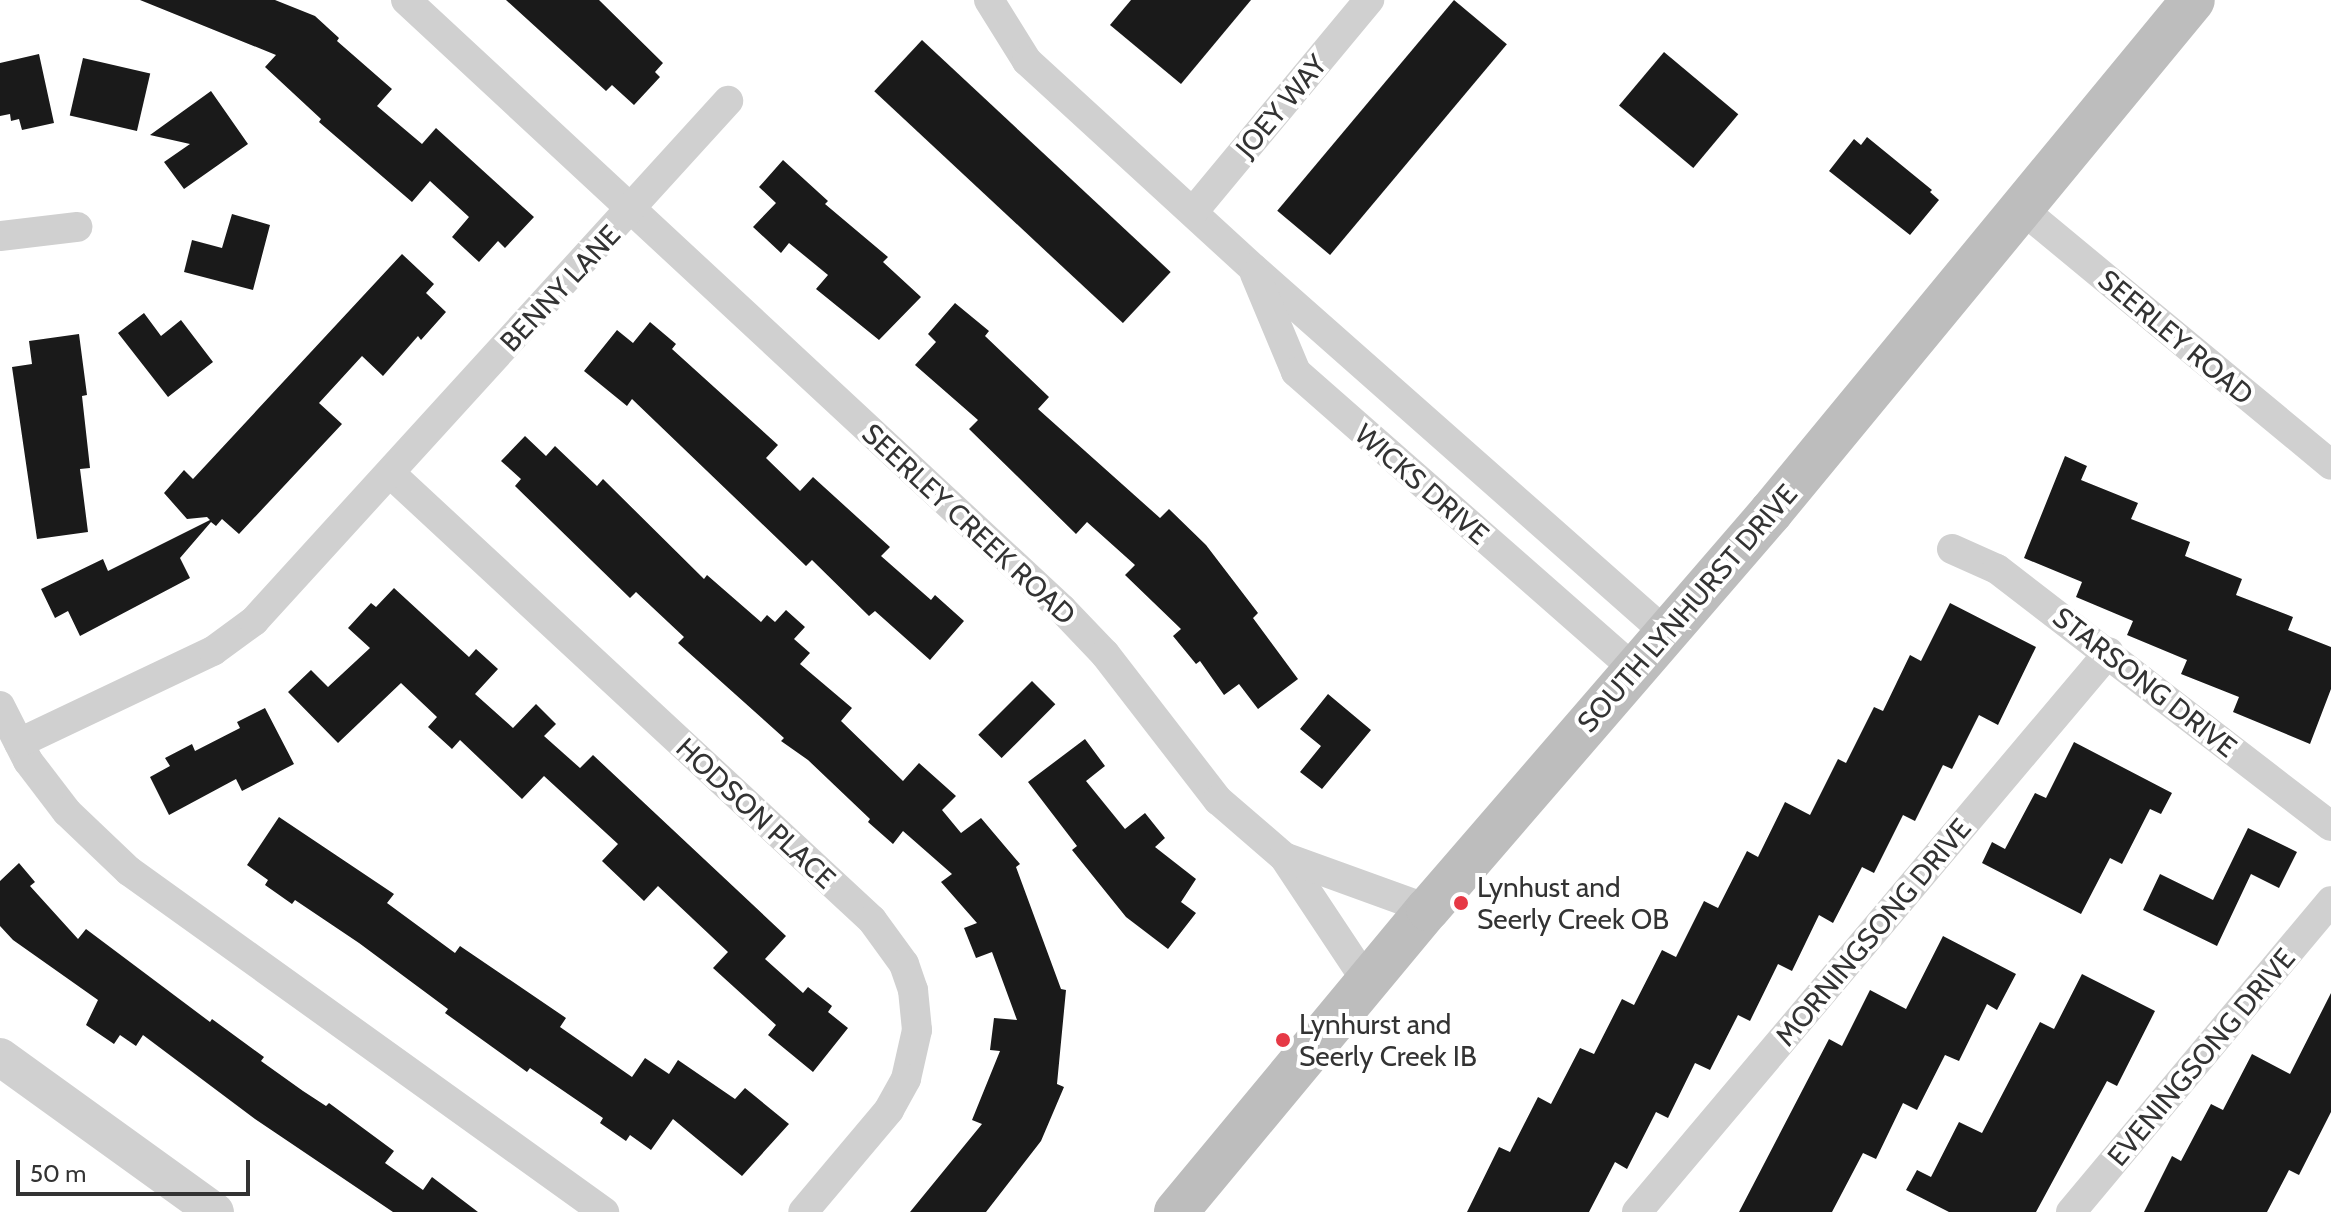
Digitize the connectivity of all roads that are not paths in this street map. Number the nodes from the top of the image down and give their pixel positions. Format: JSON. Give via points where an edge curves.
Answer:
{"nodes":[{"id":1,"x":406,"y":0,"type":"edge"},
{"id":2,"x":989,"y":0,"type":"edge"},
{"id":3,"x":1369,"y":0,"type":"edge"},
{"id":4,"x":2193,"y":0,"type":"edge"},
{"id":5,"x":728,"y":101,"type":"dead end"},
{"id":6,"x":2022,"y":209,"type":"junction"},
{"id":7,"x":632,"y":210,"type":"junction"},
{"id":8,"x":1193,"y":212,"type":"junction"},
{"id":9,"x":77,"y":227,"type":"dead end"},
{"id":10,"x":0,"y":236,"type":"edge"},
{"id":11,"x":1253,"y":268,"type":"junction"},
{"id":12,"x":2331,"y":465,"type":"edge"},
{"id":13,"x":390,"y":473,"type":"junction"},
{"id":14,"x":1952,"y":549,"type":"dead end"},
{"id":15,"x":1665,"y":632,"type":"junction"},
{"id":16,"x":2109,"y":652,"type":"junction"},
{"id":17,"x":1634,"y":669,"type":"junction"},
{"id":18,"x":0,"y":706,"type":"edge"},
{"id":19,"x":19,"y":743,"type":"junction"},
{"id":20,"x":2331,"y":826,"type":"edge"},
{"id":21,"x":1284,"y":857,"type":"junction"},
{"id":22,"x":2331,"y":901,"type":"edge"},
{"id":23,"x":1428,"y":909,"type":"junction"},
{"id":24,"x":1367,"y":982,"type":"junction"},
{"id":25,"x":0,"y":1057,"type":"edge"},
{"id":26,"x":215,"y":1212,"type":"edge"},
{"id":27,"x":604,"y":1212,"type":"edge"},
{"id":28,"x":803,"y":1212,"type":"edge"},
{"id":29,"x":1176,"y":1212,"type":"edge"},
{"id":30,"x":1637,"y":1212,"type":"edge"},
{"id":31,"x":2071,"y":1212,"type":"edge"}],
"edges":[{"from":1,"to":7,"type":"street","name":"SEERLEY CREEK ROAD"},
{"from":2,"to":8,"type":"street","name":"WICKS DRIVE","via":[[1027,61]]},
{"from":3,"to":8,"type":"street","name":"JOEY WAY"},
{"from":4,"to":6,"type":"main road","name":"SOUTH LYNHURST DRIVE"},
{"from":5,"to":7,"type":"street","name":"BENNY LANE"},
{"from":6,"to":12,"type":"street","name":"SEERLEY ROAD"},
{"from":6,"to":15,"type":"main road","name":"SOUTH LYNHURST DRIVE"},
{"from":7,"to":13,"type":"street","name":"BENNY LANE"},
{"from":7,"to":21,"type":"street","name":"SEERLEY CREEK ROAD","via":[[1062,609],[1105,654],[1212,793]]},
{"from":8,"to":11,"type":"street","name":"WICKS DRIVE"},
{"from":9,"to":10,"type":"street"},
{"from":11,"to":15,"type":"street","name":"WICKS DRIVE"},
{"from":11,"to":17,"type":"street","name":"WICKS DRIVE","via":[[1296,372]]},
{"from":13,"to":19,"type":"street","name":"BENNY LANE","via":[[228,642]]},
{"from":13,"to":28,"type":"street","name":"HODSON PLACE","via":[[872,920],[904,964],[917,1030],[906,1079],[889,1110]]},
{"from":14,"to":16,"type":"street","name":"STARSONG DRIVE","via":[[1997,569]]},
{"from":15,"to":17,"type":"main road","name":"SOUTH LYNHURST DRIVE"},
{"from":16,"to":20,"type":"street","name":"STARSONG DRIVE"},
{"from":16,"to":30,"type":"street","name":"MORNINGSONG DRIVE"},
{"from":17,"to":23,"type":"main road","name":"SOUTH LYNHURST DRIVE"},
{"from":18,"to":19,"type":"street"},
{"from":19,"to":27,"type":"street","via":[[67,812],[129,871]]},
{"from":21,"to":23,"type":"street","name":"SEERLEY CREEK ROAD"},
{"from":21,"to":24,"type":"street","name":"SEERLEY CREEK ROAD"},
{"from":22,"to":31,"type":"street","name":"EVENINGSONG DRIVE"},
{"from":23,"to":24,"type":"main road","name":"SOUTH LYNHURST DRIVE"},
{"from":24,"to":29,"type":"main road","name":"SOUTH LYNHURST DRIVE"},
{"from":25,"to":26,"type":"street"}]}
